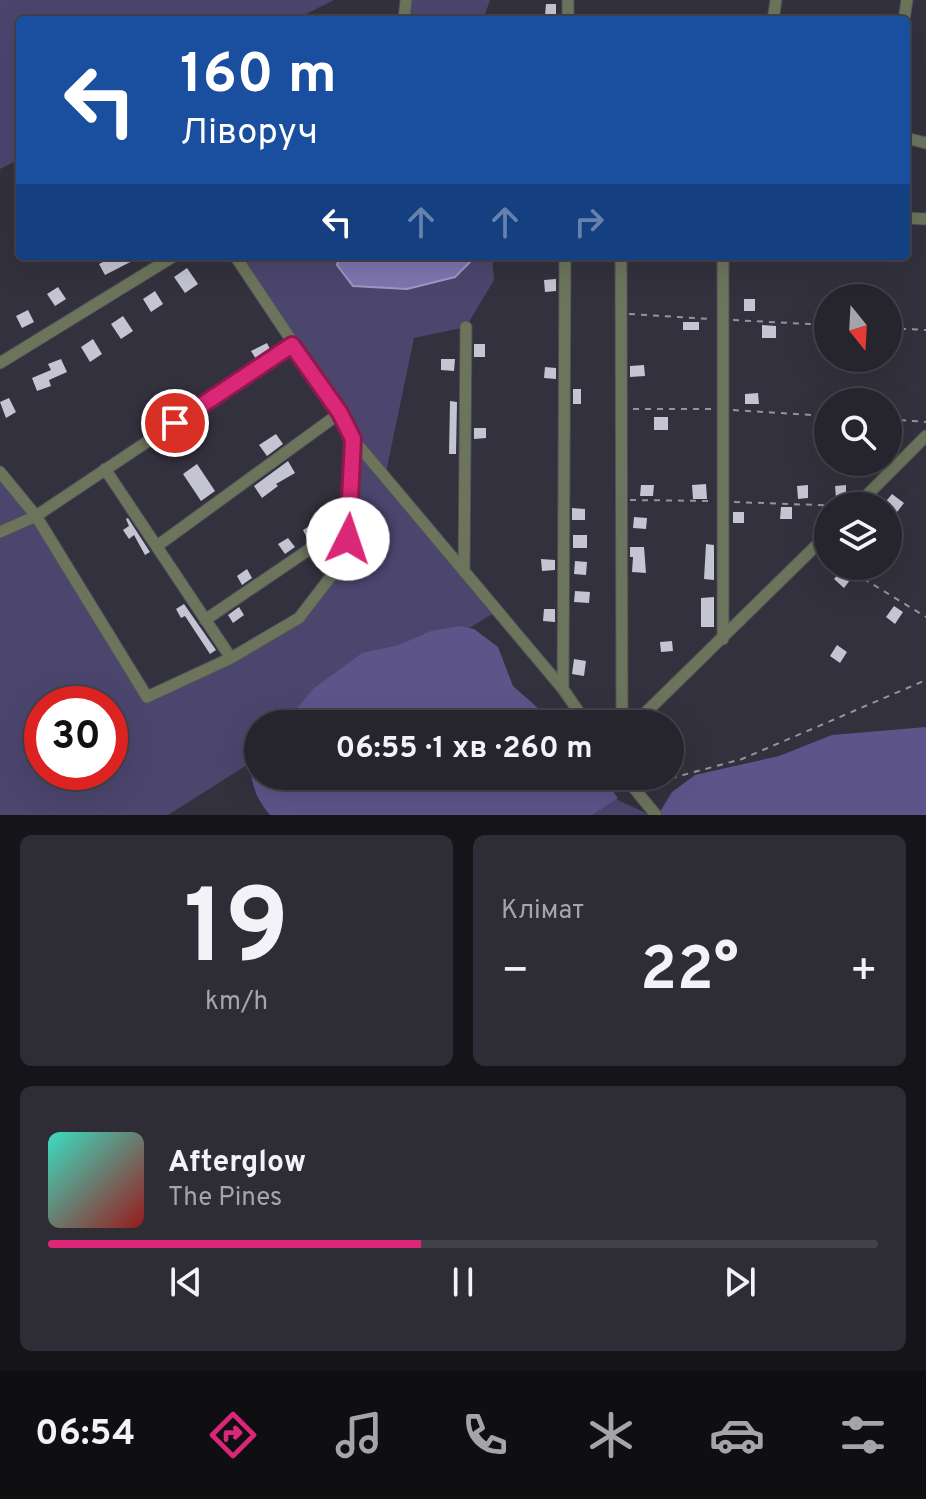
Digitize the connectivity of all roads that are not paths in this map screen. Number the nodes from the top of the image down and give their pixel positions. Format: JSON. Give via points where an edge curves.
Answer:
{"nodes":[{"id":1,"x":167,"y":260,"type":"edge"},
{"id":2,"x":238,"y":260,"type":"edge"},
{"id":3,"x":565,"y":260,"type":"edge"},
{"id":4,"x":621,"y":260,"type":"edge"},
{"id":5,"x":723,"y":260,"type":"edge"},
{"id":6,"x":466,"y":327,"type":"dead end"},
{"id":7,"x":292,"y":345,"type":"junction"},
{"id":8,"x":0,"y":363,"type":"edge"},
{"id":9,"x":340,"y":413,"type":"junction"},
{"id":10,"x":926,"y":436,"type":"edge"},
{"id":11,"x":353,"y":439,"type":"junction"},
{"id":12,"x":105,"y":469,"type":"junction"},
{"id":13,"x":0,"y":472,"type":"edge"},
{"id":14,"x":870,"y":492,"type":"edge"},
{"id":15,"x":36,"y":516,"type":"junction"},
{"id":16,"x":351,"y":521,"type":"junction"},
{"id":17,"x":0,"y":532,"type":"edge"},
{"id":18,"x":157,"y":546,"type":"junction"},
{"id":19,"x":814,"y":548,"type":"edge"},
{"id":20,"x":464,"y":572,"type":"junction"},
{"id":21,"x":205,"y":620,"type":"junction"},
{"id":22,"x":723,"y":639,"type":"junction"},
{"id":23,"x":231,"y":658,"type":"junction"},
{"id":24,"x":563,"y":689,"type":"junction"},
{"id":25,"x":577,"y":710,"type":"edge"},
{"id":26,"x":622,"y":710,"type":"edge"},
{"id":27,"x":649,"y":710,"type":"edge"},
{"id":28,"x":635,"y":790,"type":"edge"},
{"id":29,"x":656,"y":815,"type":"edge"}],
"edges":[{"from":1,"to":8,"type":"street"},
{"from":2,"to":7,"type":"street"},
{"from":3,"to":24,"type":"street"},
{"from":4,"to":26,"type":"street"},
{"from":5,"to":22,"type":"street"},
{"from":6,"to":20,"type":"street"},
{"from":7,"to":9,"type":"street"},
{"from":7,"to":12,"type":"street"},
{"from":9,"to":11,"type":"street"},
{"from":9,"to":18,"type":"street"},
{"from":10,"to":14,"type":"street"},
{"from":11,"to":16,"type":"street"},
{"from":11,"to":20,"type":"street"},
{"from":12,"to":15,"type":"street"},
{"from":12,"to":18,"type":"street"},
{"from":13,"to":15,"type":"street"},
{"from":15,"to":17,"type":"street"},
{"from":15,"to":23,"type":"street","via":[[147,697]]},
{"from":16,"to":21,"type":"street"},
{"from":16,"to":23,"type":"street","via":[[346,557],[299,618]]},
{"from":18,"to":21,"type":"street"},
{"from":19,"to":22,"type":"street"},
{"from":20,"to":24,"type":"street"},
{"from":21,"to":23,"type":"street"},
{"from":22,"to":27,"type":"street"},
{"from":24,"to":25,"type":"street"},
{"from":28,"to":29,"type":"street"}]}
